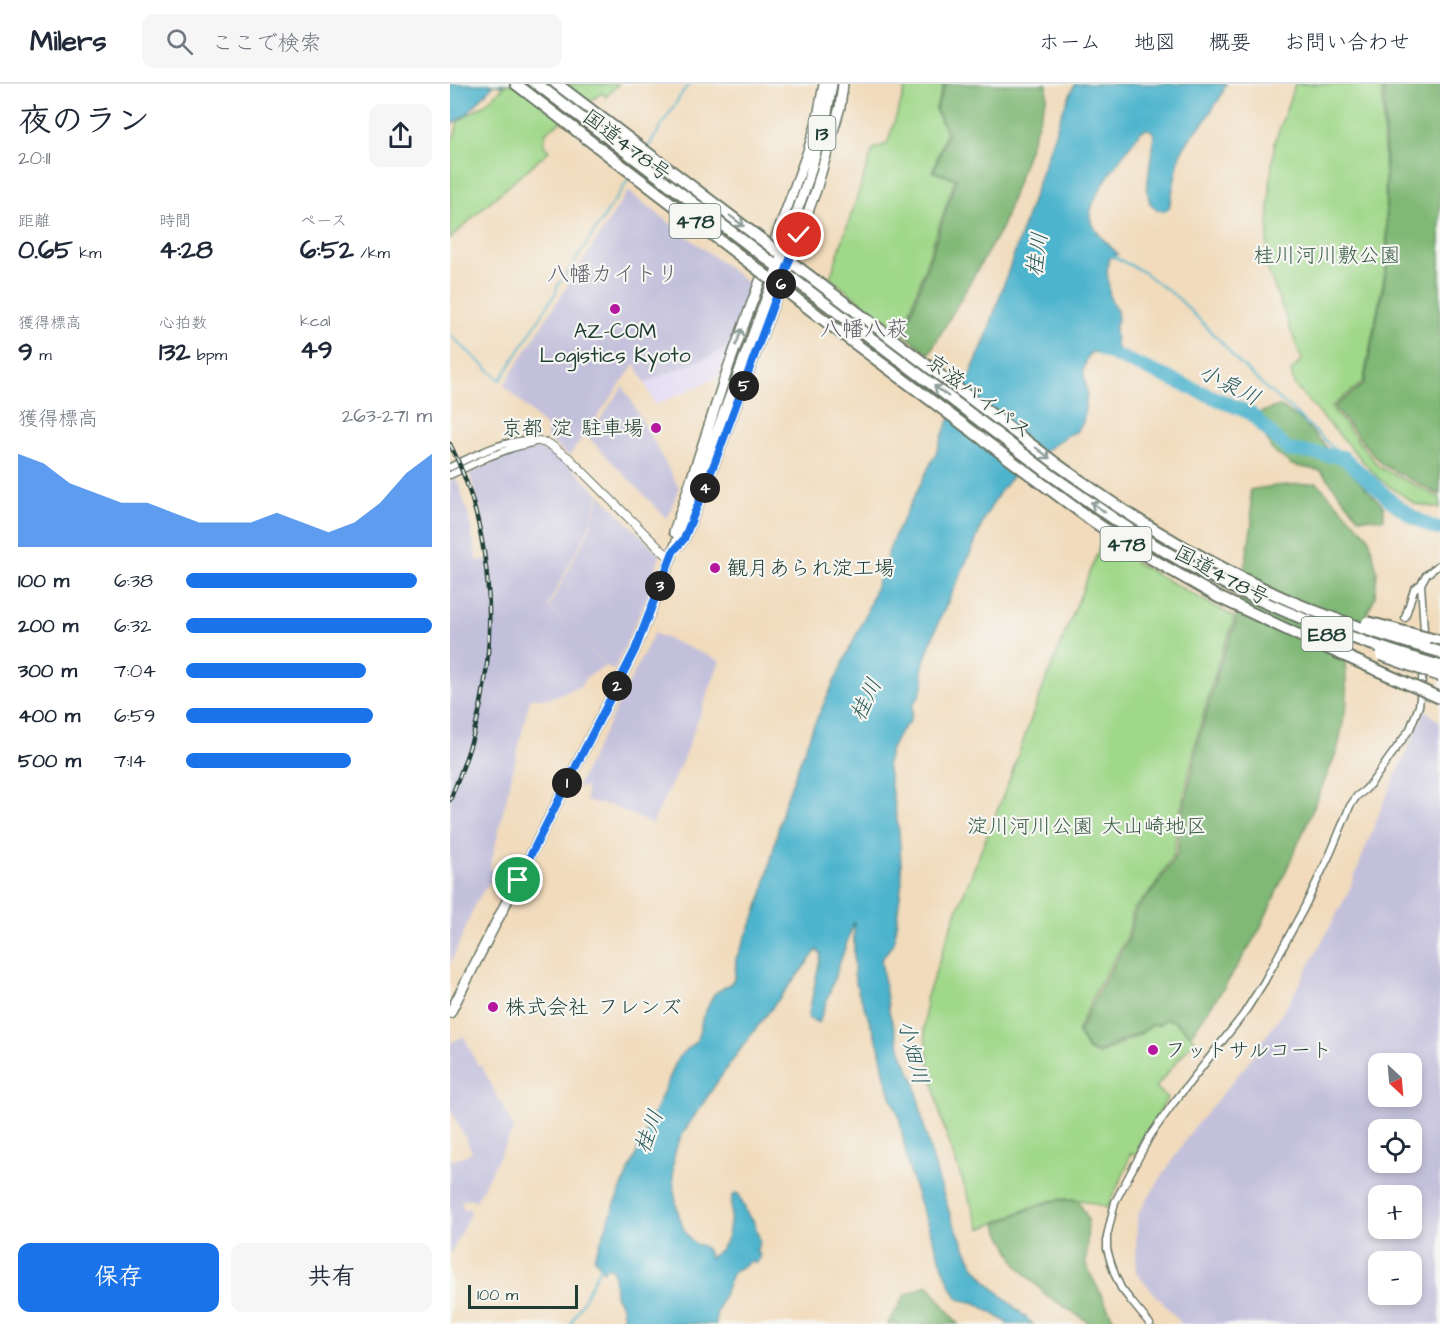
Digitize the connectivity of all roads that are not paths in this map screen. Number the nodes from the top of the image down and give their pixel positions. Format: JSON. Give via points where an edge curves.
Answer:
{"nodes":[{"id":1,"x":516,"y":84,"type":"edge"},
{"id":2,"x":537,"y":84,"type":"edge"},
{"id":3,"x":557,"y":84,"type":"edge"},
{"id":4,"x":824,"y":84,"type":"edge"},
{"id":5,"x":832,"y":84,"type":"edge"},
{"id":6,"x":843,"y":84,"type":"edge"},
{"id":7,"x":796,"y":184,"type":"junction"},
{"id":8,"x":816,"y":190,"type":"junction"},
{"id":9,"x":773,"y":280,"type":"junction"},
{"id":10,"x":729,"y":365,"type":"junction"},
{"id":11,"x":751,"y":372,"type":"junction"},
{"id":12,"x":539,"y":441,"type":"junction"},
{"id":13,"x":450,"y":467,"type":"edge"},
{"id":14,"x":450,"y":475,"type":"edge"},
{"id":15,"x":672,"y":555,"type":"junction"},
{"id":16,"x":1440,"y":564,"type":"edge"},
{"id":17,"x":1220,"y":581,"type":"junction"},
{"id":18,"x":1421,"y":584,"type":"junction"},
{"id":19,"x":1277,"y":595,"type":"junction"},
{"id":20,"x":1405,"y":618,"type":"dead end"},
{"id":21,"x":1440,"y":641,"type":"edge"},
{"id":22,"x":1440,"y":652,"type":"edge"},
{"id":23,"x":1440,"y":666,"type":"edge"},
{"id":24,"x":1440,"y":676,"type":"edge"},
{"id":25,"x":1440,"y":698,"type":"edge"},
{"id":26,"x":1351,"y":798,"type":"dead end"},
{"id":27,"x":1350,"y":806,"type":"junction"},
{"id":28,"x":450,"y":1013,"type":"edge"},
{"id":29,"x":1150,"y":1324,"type":"edge"}],
"edges":[{"from":1,"to":9,"type":"highway","name":"国道478号","number":"478","bridge":true},
{"from":17,"to":2,"type":"highway","name":"京滋バイパス","number":"E88","one_way":true,"bridge":true,"via":[[1137,534],[1051,475]]},
{"from":3,"to":19,"type":"highway","name":"京滋バイパス","number":"E88","one_way":true,"bridge":true,"via":[[1103,497],[1188,550]]},
{"from":4,"to":7,"type":"main road","number":"13","via":[[817,122]]},
{"from":5,"to":9,"type":"main road","number":"13","bridge":true,"via":[[808,180]]},
{"from":6,"to":8,"type":"main road","number":"13"},
{"from":7,"to":8,"type":"street"},
{"from":10,"to":7,"type":"main road","number":"13","one_way":true},
{"from":8,"to":11,"type":"main road","number":"13"},
{"from":9,"to":15,"type":"main road","number":"13","bridge":true},
{"from":9,"to":25,"type":"highway","name":"国道478号","number":"478","bridge":true,"via":[[1131,547],[1218,597]]},
{"from":10,"to":11,"type":"street"},
{"from":10,"to":15,"type":"main road","number":"13","via":[[678,517]]},
{"from":11,"to":15,"type":"main road","number":"13","via":[[684,539]]},
{"from":12,"to":13,"type":"street","via":[[512,441]]},
{"from":12,"to":14,"type":"street","via":[[512,448]]},
{"from":12,"to":15,"type":"street","via":[[569,458],[660,549]]},
{"from":15,"to":28,"type":"main road","number":"13","via":[[635,650]]},
{"from":16,"to":18,"type":"street"},
{"from":17,"to":23,"type":"highway","name":"京滋バイパス","number":"E88","bridge":true,"via":[[1335,632]]},
{"from":17,"to":24,"type":"highway","number":"E88","bridge":true,"via":[[1333,636]]},
{"from":18,"to":20,"type":"street","via":[[1414,589]]},
{"from":18,"to":27,"type":"street","via":[[1424,630],[1419,706],[1410,729]]},
{"from":19,"to":21,"type":"highway","bridge":true},
{"from":19,"to":22,"type":"highway","name":"京滋バイパス","number":"E88","bridge":true},
{"from":26,"to":27,"type":"street"},
{"from":27,"to":29,"type":"street","via":[[1309,899],[1264,982],[1150,1136],[1114,1202],[1107,1236],[1111,1263],[1121,1287]]}]}
